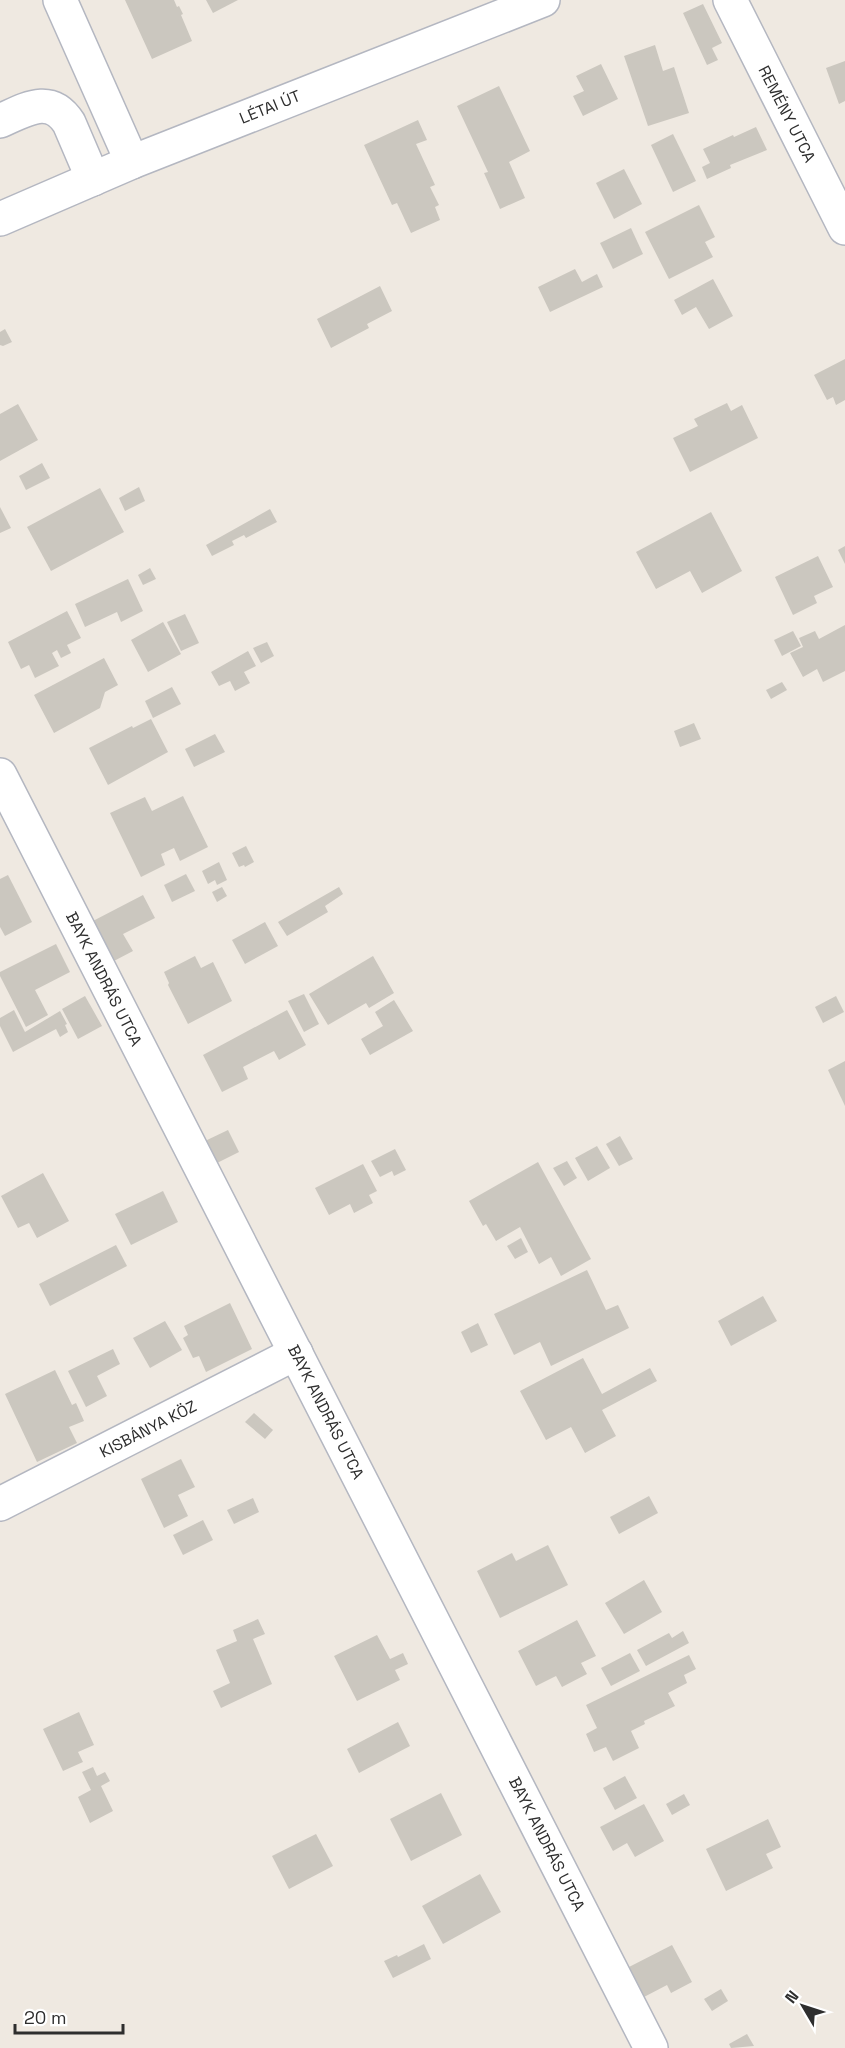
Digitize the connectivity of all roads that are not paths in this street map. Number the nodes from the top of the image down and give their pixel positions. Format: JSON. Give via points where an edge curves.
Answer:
{"nodes":[{"id":1,"x":60,"y":0,"type":"edge"},
{"id":2,"x":543,"y":0,"type":"edge"},
{"id":3,"x":730,"y":0,"type":"edge"},
{"id":4,"x":0,"y":121,"type":"edge"},
{"id":5,"x":132,"y":162,"type":"junction"},
{"id":6,"x":93,"y":178,"type":"junction"},
{"id":7,"x":0,"y":219,"type":"edge"},
{"id":8,"x":845,"y":228,"type":"edge"},
{"id":9,"x":0,"y":775,"type":"edge"},
{"id":10,"x":296,"y":1353,"type":"junction"},
{"id":11,"x":0,"y":1504,"type":"edge"},
{"id":12,"x":651,"y":2048,"type":"edge"}],
"edges":[{"from":1,"to":5,"type":"street"},
{"from":2,"to":5,"type":"street","name":"LÉTAI ÚT"},
{"from":3,"to":8,"type":"street","name":"REMÉNY UTCA"},
{"from":4,"to":6,"type":"street","via":[[37,106],[56,109],[69,123]]},
{"from":5,"to":6,"type":"street","name":"LÉTAI ÚT"},
{"from":6,"to":7,"type":"street","name":"LÉTAI ÚT"},
{"from":9,"to":10,"type":"street","name":"BAYK ANDRÁS UTCA"},
{"from":10,"to":11,"type":"street","name":"KISBÁNYA KÖZ"},
{"from":10,"to":12,"type":"street","name":"BAYK ANDRÁS UTCA"}]}
